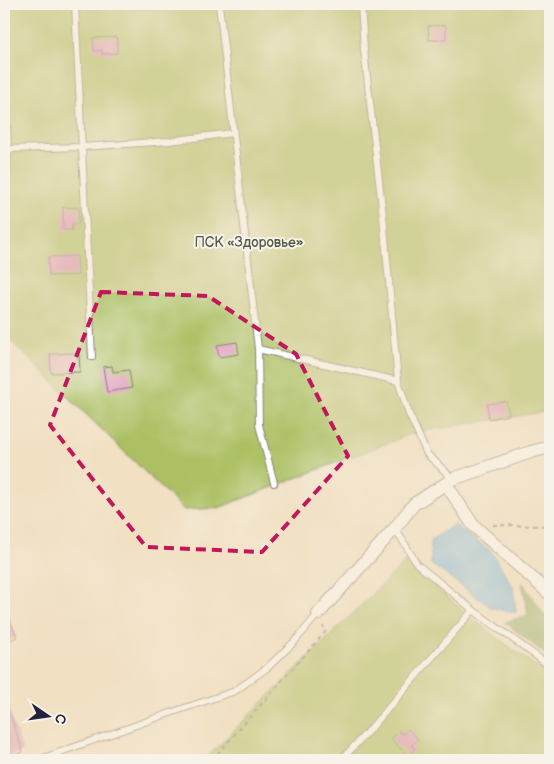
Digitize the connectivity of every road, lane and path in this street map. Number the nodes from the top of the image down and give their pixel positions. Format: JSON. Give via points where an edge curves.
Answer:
{"nodes":[{"id":1,"x":75,"y":4,"type":"edge"},
{"id":2,"x":219,"y":4,"type":"edge"},
{"id":3,"x":362,"y":4,"type":"edge"},
{"id":4,"x":4,"y":56,"type":"edge"},
{"id":5,"x":233,"y":133,"type":"junction"},
{"id":6,"x":82,"y":147,"type":"junction"},
{"id":7,"x":8,"y":149,"type":"junction"},
{"id":8,"x":4,"y":231,"type":"edge"},
{"id":9,"x":258,"y":349,"type":"junction"},
{"id":10,"x":92,"y":357,"type":"dead end"},
{"id":11,"x":398,"y":381,"type":"junction"},
{"id":12,"x":550,"y":447,"type":"edge"},
{"id":13,"x":450,"y":482,"type":"junction"},
{"id":14,"x":274,"y":483,"type":"dead end"},
{"id":15,"x":492,"y":525,"type":"dead end"},
{"id":16,"x":550,"y":526,"type":"edge"},
{"id":17,"x":395,"y":528,"type":"junction"},
{"id":18,"x":550,"y":594,"type":"edge"},
{"id":19,"x":473,"y":610,"type":"junction"},
{"id":20,"x":318,"y":614,"type":"junction"},
{"id":21,"x":550,"y":666,"type":"edge"},
{"id":22,"x":38,"y":760,"type":"edge"},
{"id":23,"x":212,"y":760,"type":"edge"},
{"id":24,"x":341,"y":760,"type":"edge"}],
"edges":[{"from":1,"to":6,"type":"lane"},
{"from":2,"to":5,"type":"lane"},
{"from":3,"to":11,"type":"lane"},
{"from":4,"to":7,"type":"lane"},
{"from":5,"to":6,"type":"lane"},
{"from":5,"to":9,"type":"lane"},
{"from":6,"to":7,"type":"lane"},
{"from":6,"to":10,"type":"lane"},
{"from":7,"to":8,"type":"lane"},
{"from":9,"to":11,"type":"lane"},
{"from":9,"to":14,"type":"lane","via":[[259,424]]},
{"from":11,"to":13,"type":"lane","via":[[427,454]]},
{"from":12,"to":13,"type":"street"},
{"from":13,"to":17,"type":"street","via":[[414,504]]},
{"from":13,"to":18,"type":"street","via":[[473,525]]},
{"from":15,"to":16,"type":"path"},
{"from":17,"to":19,"type":"lane","via":[[417,564]]},
{"from":17,"to":20,"type":"street"},
{"from":19,"to":21,"type":"lane"},
{"from":19,"to":24,"type":"lane"},
{"from":20,"to":22,"type":"lane","via":[[268,668],[235,691]]},
{"from":20,"to":23,"type":"path","via":[[326,631]]}]}
